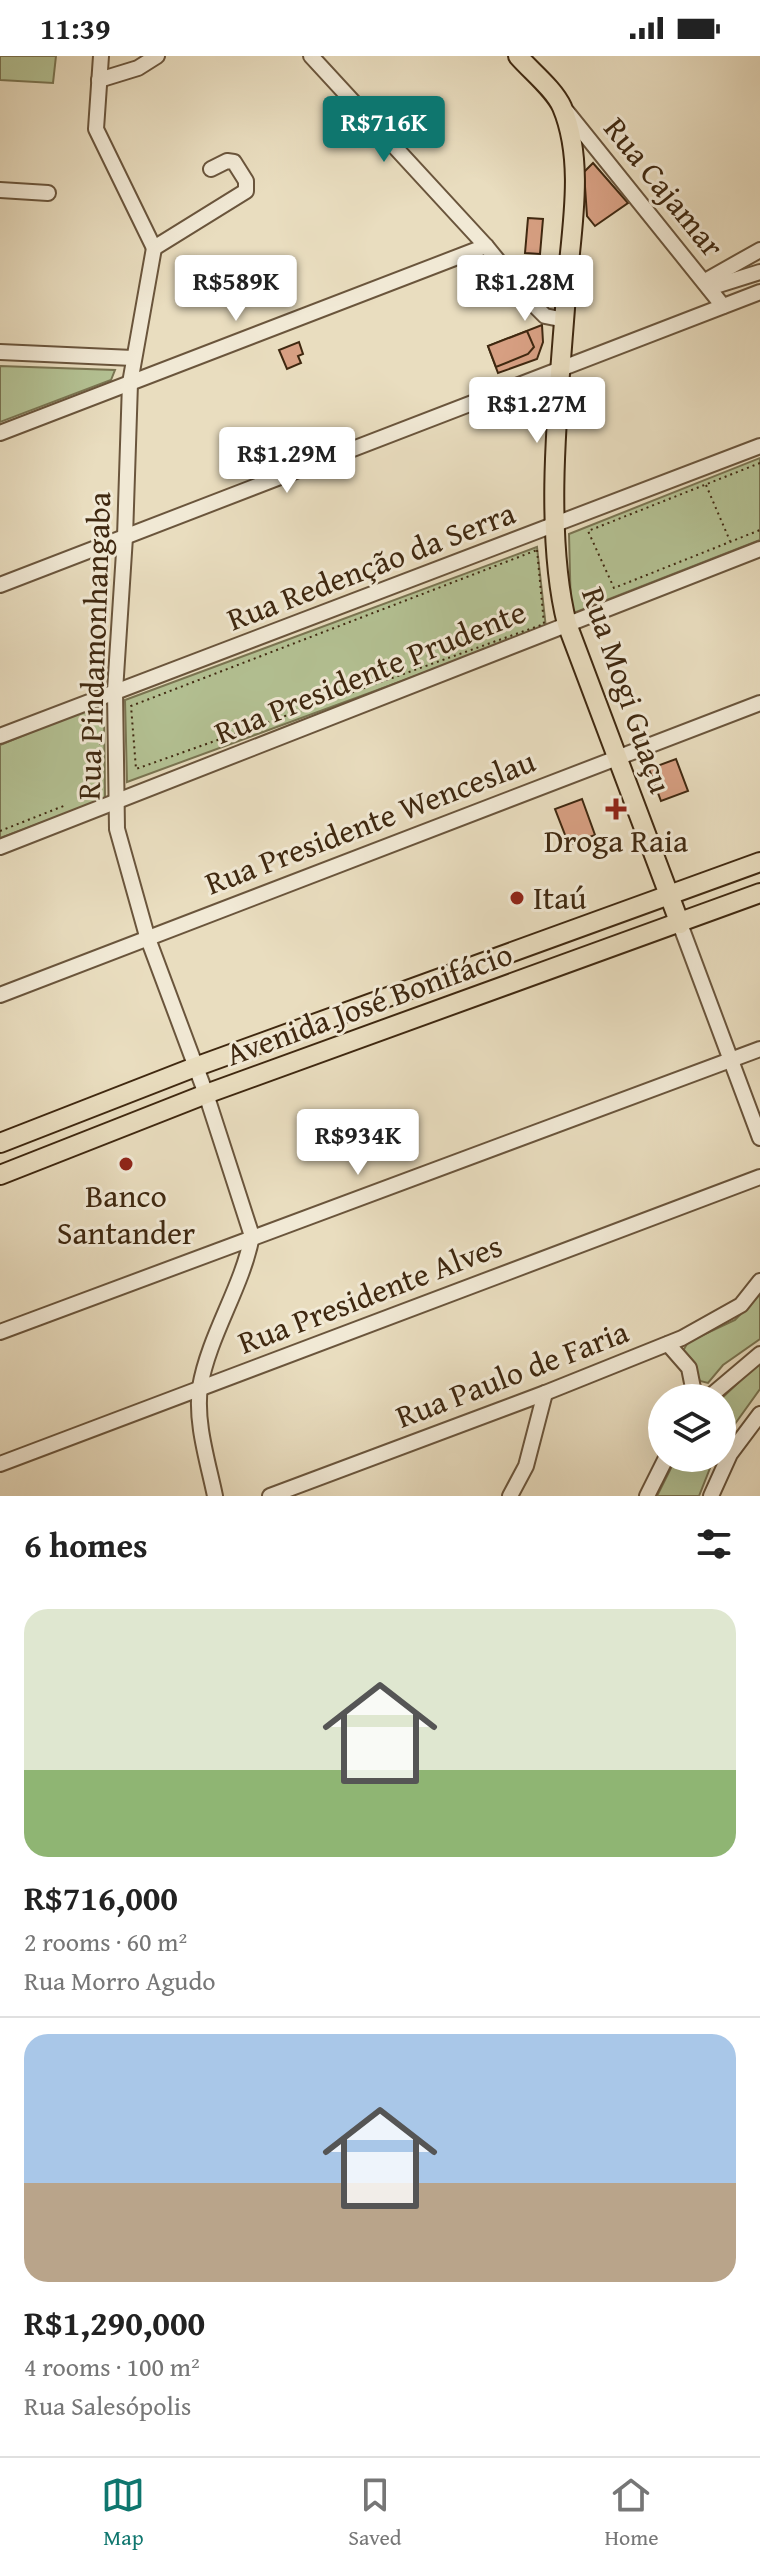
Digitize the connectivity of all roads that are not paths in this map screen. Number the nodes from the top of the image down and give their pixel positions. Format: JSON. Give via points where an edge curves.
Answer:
{"nodes":[{"id":1,"x":101,"y":56,"type":"edge"},
{"id":2,"x":157,"y":56,"type":"edge"},
{"id":3,"x":311,"y":56,"type":"edge"},
{"id":4,"x":518,"y":56,"type":"edge"},
{"id":5,"x":99,"y":80,"type":"junction"},
{"id":6,"x":579,"y":140,"type":"junction"},
{"id":7,"x":211,"y":169,"type":"dead end"},
{"id":8,"x":0,"y":190,"type":"edge"},
{"id":9,"x":48,"y":193,"type":"dead end"},
{"id":10,"x":486,"y":246,"type":"junction"},
{"id":11,"x":156,"y":247,"type":"junction"},
{"id":12,"x":760,"y":250,"type":"edge"},
{"id":13,"x":569,"y":261,"type":"junction"},
{"id":14,"x":760,"y":272,"type":"edge"},
{"id":15,"x":513,"y":278,"type":"junction"},
{"id":16,"x":707,"y":284,"type":"junction"},
{"id":17,"x":760,"y":292,"type":"edge"},
{"id":18,"x":723,"y":306,"type":"junction"},
{"id":19,"x":565,"y":320,"type":"junction"},
{"id":20,"x":0,"y":352,"type":"edge"},
{"id":21,"x":133,"y":358,"type":"junction"},
{"id":22,"x":561,"y":369,"type":"junction"},
{"id":23,"x":130,"y":383,"type":"junction"},
{"id":24,"x":0,"y":433,"type":"edge"},
{"id":25,"x":760,"y":446,"type":"edge"},
{"id":26,"x":555,"y":525,"type":"junction"},
{"id":27,"x":125,"y":537,"type":"junction"},
{"id":28,"x":760,"y":549,"type":"edge"},
{"id":29,"x":0,"y":585,"type":"edge"},
{"id":30,"x":567,"y":624,"type":"junction"},
{"id":31,"x":115,"y":691,"type":"junction"},
{"id":32,"x":760,"y":703,"type":"edge"},
{"id":33,"x":0,"y":736,"type":"edge"},
{"id":34,"x":617,"y":759,"type":"junction"},
{"id":35,"x":116,"y":802,"type":"junction"},
{"id":36,"x":0,"y":847,"type":"edge"},
{"id":37,"x":760,"y":862,"type":"edge"},
{"id":38,"x":760,"y":893,"type":"edge"},
{"id":39,"x":669,"y":897,"type":"junction"},
{"id":40,"x":680,"y":924,"type":"junction"},
{"id":41,"x":147,"y":936,"type":"junction"},
{"id":42,"x":0,"y":995,"type":"edge"},
{"id":43,"x":760,"y":1049,"type":"edge"},
{"id":44,"x":731,"y":1060,"type":"junction"},
{"id":45,"x":195,"y":1067,"type":"junction"},
{"id":46,"x":206,"y":1094,"type":"junction"},
{"id":47,"x":760,"y":1138,"type":"edge"},
{"id":48,"x":0,"y":1143,"type":"edge"},
{"id":49,"x":0,"y":1175,"type":"edge"},
{"id":50,"x":760,"y":1177,"type":"edge"},
{"id":51,"x":252,"y":1236,"type":"junction"},
{"id":52,"x":760,"y":1281,"type":"edge"},
{"id":53,"x":0,"y":1332,"type":"edge"},
{"id":54,"x":668,"y":1344,"type":"junction"},
{"id":55,"x":760,"y":1354,"type":"edge"},
{"id":56,"x":692,"y":1384,"type":"edge"},
{"id":57,"x":725,"y":1384,"type":"edge"},
{"id":58,"x":200,"y":1388,"type":"junction"},
{"id":59,"x":545,"y":1393,"type":"junction"},
{"id":60,"x":760,"y":1414,"type":"edge"},
{"id":61,"x":0,"y":1464,"type":"edge"},
{"id":62,"x":659,"y":1472,"type":"edge"},
{"id":63,"x":215,"y":1496,"type":"edge"},
{"id":64,"x":270,"y":1496,"type":"edge"},
{"id":65,"x":510,"y":1496,"type":"edge"},
{"id":66,"x":647,"y":1496,"type":"edge"},
{"id":67,"x":711,"y":1496,"type":"edge"}],
"edges":[{"from":1,"to":5,"type":"street"},
{"from":2,"to":5,"type":"street"},
{"from":3,"to":10,"type":"street"},
{"from":4,"to":6,"type":"main road","name":"Rua Mogi Guaçu","via":[[561,105]]},
{"from":5,"to":11,"type":"street","via":[[96,129]]},
{"from":6,"to":13,"type":"main road","name":"Rua Mogi Guaçu"},
{"from":6,"to":16,"type":"street","name":"Rua Cajamar"},
{"from":7,"to":11,"type":"street","via":[[234,162],[246,191]]},
{"from":8,"to":9,"type":"street"},
{"from":10,"to":15,"type":"street"},
{"from":10,"to":23,"type":"street"},
{"from":11,"to":21,"type":"street","name":"Rua Pindamonhangaba"},
{"from":12,"to":16,"type":"street"},
{"from":13,"to":15,"type":"street","via":[[536,281]]},
{"from":13,"to":19,"type":"main road","name":"Rua Mogi Guaçu"},
{"from":14,"to":16,"type":"street"},
{"from":15,"to":19,"type":"street","via":[[545,316]]},
{"from":16,"to":18,"type":"street","name":"Rua Cajamar"},
{"from":17,"to":18,"type":"street"},
{"from":18,"to":22,"type":"street"},
{"from":19,"to":22,"type":"main road","name":"Rua Mogi Guaçu"},
{"from":20,"to":21,"type":"street"},
{"from":21,"to":23,"type":"street","name":"Rua Pindamonhangaba"},
{"from":22,"to":26,"type":"main road","name":"Rua Mogi Guaçu"},
{"from":22,"to":27,"type":"street"},
{"from":23,"to":24,"type":"street"},
{"from":23,"to":27,"type":"street","name":"Rua Pindamonhangaba"},
{"from":25,"to":26,"type":"street","name":"Rua Redenção da Serra"},
{"from":26,"to":30,"type":"main road","name":"Rua Mogi Guaçu"},
{"from":26,"to":31,"type":"street","name":"Rua Redenção da Serra"},
{"from":27,"to":29,"type":"street"},
{"from":27,"to":31,"type":"street","name":"Rua Pindamonhangaba"},
{"from":28,"to":30,"type":"street","name":"Rua Presidente Prudente"},
{"from":30,"to":34,"type":"main road","name":"Rua Mogi Guaçu"},
{"from":30,"to":35,"type":"street","name":"Rua Presidente Prudente"},
{"from":31,"to":33,"type":"street","name":"Rua Redenção da Serra"},
{"from":31,"to":35,"type":"street","name":"Rua Pindamonhangaba"},
{"from":32,"to":34,"type":"street","name":"Rua Presidente Wenceslau"},
{"from":34,"to":39,"type":"main road","name":"Rua Mogi Guaçu"},
{"from":34,"to":41,"type":"street","name":"Rua Presidente Wenceslau"},
{"from":35,"to":36,"type":"street","name":"Rua Presidente Prudente"},
{"from":35,"to":41,"type":"street","name":"Rua Pindamonhangaba","via":[[122,857]]},
{"from":37,"to":39,"type":"main road","name":"Avenida José Bonifácio"},
{"from":38,"to":40,"type":"main road","name":"Avenida José Bonifácio"},
{"from":39,"to":40,"type":"main road","name":"Rua Mogi Guaçu"},
{"from":39,"to":45,"type":"main road","name":"Avenida José Bonifácio"},
{"from":40,"to":44,"type":"street","name":"Rua Mogi Guaçu"},
{"from":40,"to":46,"type":"main road","name":"Avenida José Bonifácio"},
{"from":41,"to":42,"type":"street","name":"Rua Presidente Wenceslau"},
{"from":41,"to":45,"type":"street","name":"Rua Pindamonhangaba"},
{"from":43,"to":44,"type":"street"},
{"from":44,"to":47,"type":"street","name":"Rua Mogi Guaçu"},
{"from":44,"to":51,"type":"street"},
{"from":45,"to":46,"type":"street","name":"Rua Pindamonhangaba"},
{"from":45,"to":48,"type":"main road","name":"Avenida José Bonifácio"},
{"from":46,"to":49,"type":"main road","name":"Avenida José Bonifácio"},
{"from":46,"to":51,"type":"street","name":"Rua Pindamonhangaba"},
{"from":50,"to":58,"type":"street","name":"Rua Presidente Alves"},
{"from":51,"to":53,"type":"street"},
{"from":51,"to":58,"type":"street"},
{"from":52,"to":54,"type":"street","name":"Rua Paulo de Faria","via":[[731,1312]]},
{"from":54,"to":56,"type":"street","via":[[689,1368]]},
{"from":54,"to":59,"type":"street","name":"Rua Paulo de Faria"},
{"from":55,"to":57,"type":"street"},
{"from":58,"to":61,"type":"street","name":"Rua Presidente Alves"},
{"from":58,"to":63,"type":"street"},
{"from":59,"to":64,"type":"street","name":"Rua Paulo de Faria"},
{"from":59,"to":65,"type":"street","via":[[526,1466]]},
{"from":60,"to":67,"type":"street","via":[[730,1454]]},
{"from":62,"to":66,"type":"street"}]}
